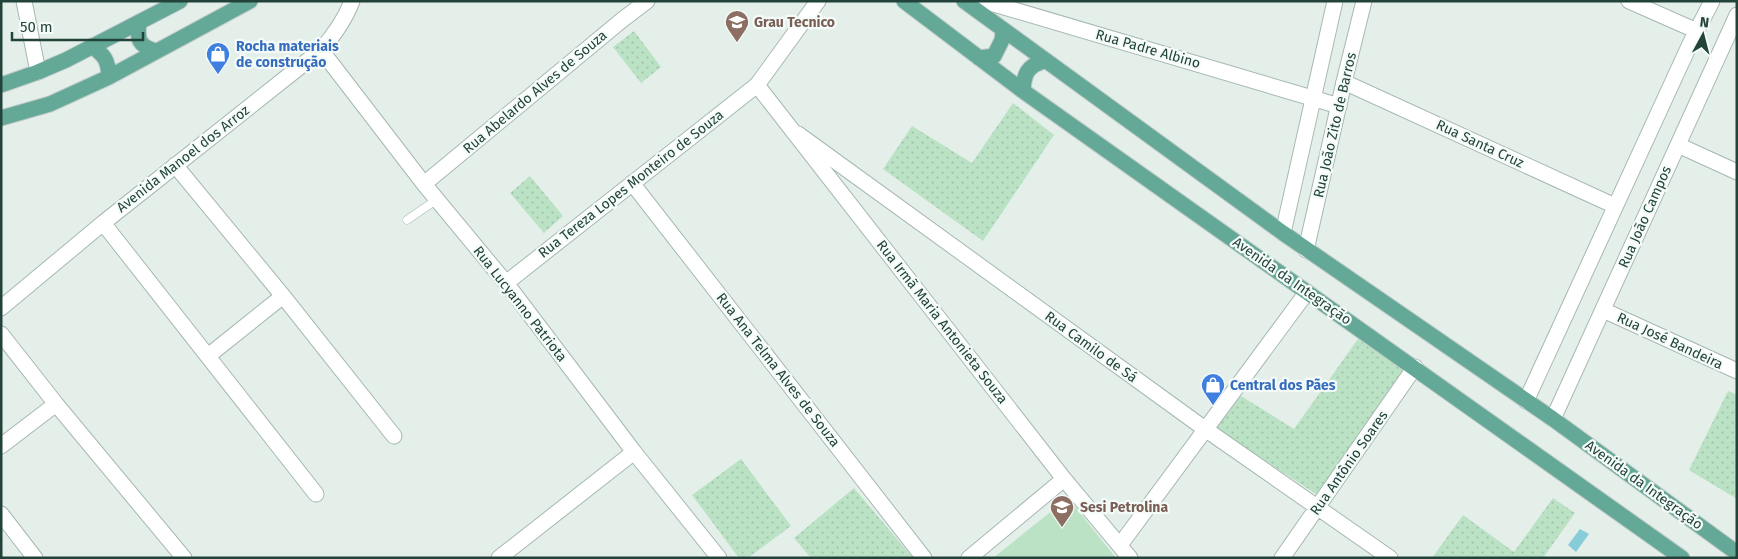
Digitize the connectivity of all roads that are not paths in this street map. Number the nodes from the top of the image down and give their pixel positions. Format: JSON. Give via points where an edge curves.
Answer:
{"nodes":[{"id":1,"x":24,"y":1,"type":"edge"},
{"id":2,"x":180,"y":1,"type":"edge"},
{"id":3,"x":250,"y":1,"type":"edge"},
{"id":4,"x":647,"y":1,"type":"edge"},
{"id":5,"x":818,"y":1,"type":"edge"},
{"id":6,"x":904,"y":1,"type":"edge"},
{"id":7,"x":984,"y":1,"type":"edge"},
{"id":8,"x":1335,"y":1,"type":"edge"},
{"id":9,"x":1364,"y":1,"type":"edge"},
{"id":10,"x":1629,"y":1,"type":"edge"},
{"id":11,"x":1712,"y":1,"type":"edge"},
{"id":12,"x":970,"y":2,"type":"edge"},
{"id":13,"x":346,"y":5,"type":"edge"},
{"id":14,"x":1737,"y":15,"type":"edge"},
{"id":15,"x":139,"y":22,"type":"junction"},
{"id":16,"x":1003,"y":31,"type":"junction"},
{"id":17,"x":1697,"y":31,"type":"junction"},
{"id":18,"x":92,"y":46,"type":"junction"},
{"id":19,"x":321,"y":50,"type":"junction"},
{"id":20,"x":156,"y":51,"type":"junction"},
{"id":21,"x":979,"y":58,"type":"junction"},
{"id":22,"x":1044,"y":61,"type":"junction"},
{"id":23,"x":38,"y":72,"type":"junction"},
{"id":24,"x":109,"y":76,"type":"junction"},
{"id":25,"x":1344,"y":82,"type":"junction"},
{"id":26,"x":1,"y":85,"type":"edge"},
{"id":27,"x":757,"y":85,"type":"junction"},
{"id":28,"x":1023,"y":91,"type":"junction"},
{"id":29,"x":1312,"y":97,"type":"junction"},
{"id":30,"x":1339,"y":106,"type":"junction"},
{"id":31,"x":1,"y":118,"type":"edge"},
{"id":32,"x":795,"y":132,"type":"junction"},
{"id":33,"x":1678,"y":145,"type":"junction"},
{"id":34,"x":176,"y":165,"type":"junction"},
{"id":35,"x":1737,"y":172,"type":"edge"},
{"id":36,"x":632,"y":183,"type":"junction"},
{"id":37,"x":424,"y":184,"type":"junction"},
{"id":38,"x":436,"y":200,"type":"junction"},
{"id":39,"x":1615,"y":206,"type":"junction"},
{"id":40,"x":407,"y":220,"type":"dead end"},
{"id":41,"x":103,"y":223,"type":"junction"},
{"id":42,"x":1283,"y":233,"type":"junction"},
{"id":43,"x":1306,"y":250,"type":"junction"},
{"id":44,"x":506,"y":284,"type":"junction"},
{"id":45,"x":1307,"y":292,"type":"junction"},
{"id":46,"x":283,"y":296,"type":"junction"},
{"id":47,"x":1,"y":308,"type":"edge"},
{"id":48,"x":1603,"y":310,"type":"junction"},
{"id":49,"x":1,"y":334,"type":"edge"},
{"id":50,"x":208,"y":356,"type":"junction"},
{"id":51,"x":1415,"y":368,"type":"junction"},
{"id":52,"x":1737,"y":371,"type":"edge"},
{"id":53,"x":1526,"y":401,"type":"junction"},
{"id":54,"x":56,"y":404,"type":"junction"},
{"id":55,"x":1552,"y":419,"type":"junction"},
{"id":56,"x":1205,"y":429,"type":"junction"},
{"id":57,"x":394,"y":436,"type":"dead end"},
{"id":58,"x":1,"y":446,"type":"edge"},
{"id":59,"x":634,"y":452,"type":"junction"},
{"id":60,"x":1064,"y":479,"type":"junction"},
{"id":61,"x":316,"y":494,"type":"dead end"},
{"id":62,"x":1319,"y":507,"type":"junction"},
{"id":63,"x":1,"y":514,"type":"edge"},
{"id":64,"x":1120,"y":545,"type":"junction"},
{"id":65,"x":1737,"y":553,"type":"edge"},
{"id":66,"x":35,"y":558,"type":"edge"},
{"id":67,"x":184,"y":558,"type":"edge"},
{"id":68,"x":499,"y":558,"type":"edge"},
{"id":69,"x":719,"y":558,"type":"edge"},
{"id":70,"x":924,"y":558,"type":"edge"},
{"id":71,"x":969,"y":558,"type":"edge"},
{"id":72,"x":1130,"y":558,"type":"edge"},
{"id":73,"x":1282,"y":558,"type":"edge"},
{"id":74,"x":1390,"y":558,"type":"edge"},
{"id":75,"x":1682,"y":558,"type":"edge"}],
"edges":[{"from":1,"to":23,"type":"street"},
{"from":2,"to":15,"type":"main road"},
{"from":3,"to":20,"type":"main road"},
{"from":4,"to":37,"type":"street","name":"Rua Abelardo Alves de Souza"},
{"from":5,"to":27,"type":"street","name":"Rua Tereza Lopes Monteiro de Souza"},
{"from":6,"to":21,"type":"main road","name":"Avenida da Integração"},
{"from":7,"to":29,"type":"street","name":"Rua Padre Albino"},
{"from":8,"to":29,"type":"street","name":"Rua João Zito de Barros"},
{"from":9,"to":25,"type":"street","name":"Rua João Zito de Barros"},
{"from":10,"to":17,"type":"street"},
{"from":11,"to":17,"type":"street"},
{"from":12,"to":16,"type":"main road","name":"Avenida da Integração"},
{"from":13,"to":19,"type":"street","name":"Avenida Manoel dos Arroz","via":[[332,37]]},
{"from":14,"to":33,"type":"street","name":"Rua João Campos"},
{"from":15,"to":18,"type":"main road"},
{"from":15,"to":20,"type":"main road","via":[[141,44]]},
{"from":16,"to":21,"type":"main road","via":[[994,56]]},
{"from":16,"to":22,"type":"main road","name":"Avenida da Integração"},
{"from":17,"to":39,"type":"street"},
{"from":18,"to":23,"type":"main road"},
{"from":18,"to":24,"type":"main road","via":[[104,55]]},
{"from":19,"to":34,"type":"street","name":"Avenida Manoel dos Arroz"},
{"from":19,"to":37,"type":"street","name":"Rua Lucyanno Patriota"},
{"from":20,"to":24,"type":"main road"},
{"from":21,"to":28,"type":"main road","name":"Avenida da Integração"},
{"from":22,"to":28,"type":"main road","via":[[1026,73]]},
{"from":22,"to":42,"type":"main road","name":"Avenida da Integração"},
{"from":23,"to":26,"type":"main road"},
{"from":24,"to":31,"type":"main road","via":[[50,104]]},
{"from":25,"to":30,"type":"street","name":"Rua João Zito de Barros"},
{"from":25,"to":39,"type":"street","name":"Rua Santa Cruz"},
{"from":27,"to":32,"type":"street","name":"Rua Irmã Maria Antonieta Souza"},
{"from":27,"to":36,"type":"street","name":"Rua Tereza Lopes Monteiro de Souza"},
{"from":28,"to":45,"type":"main road","name":"Avenida da Integração"},
{"from":29,"to":30,"type":"street","name":"Rua Padre Albino"},
{"from":29,"to":42,"type":"street","name":"Rua João Zito de Barros"},
{"from":30,"to":43,"type":"street","name":"Rua João Zito de Barros"},
{"from":32,"to":56,"type":"street","name":"Rua Camilo de Sá"},
{"from":32,"to":60,"type":"street","name":"Rua Irmã Maria Antonieta Souza"},
{"from":33,"to":35,"type":"street"},
{"from":33,"to":48,"type":"street","name":"Rua João Campos"},
{"from":34,"to":41,"type":"street","name":"Avenida Manoel dos Arroz"},
{"from":34,"to":46,"type":"street"},
{"from":36,"to":44,"type":"street","name":"Rua Tereza Lopes Monteiro de Souza"},
{"from":36,"to":70,"type":"street","name":"Rua Ana Telma Alves de Souza"},
{"from":37,"to":38,"type":"street","name":"Rua Lucyanno Patriota"},
{"from":38,"to":40,"type":"lane"},
{"from":38,"to":44,"type":"street","name":"Rua Lucyanno Patriota"},
{"from":39,"to":53,"type":"street"},
{"from":41,"to":47,"type":"street","name":"Avenida Manoel dos Arroz"},
{"from":41,"to":50,"type":"street"},
{"from":42,"to":43,"type":"main road","name":"Avenida da Integração"},
{"from":43,"to":53,"type":"main road","name":"Avenida da Integração"},
{"from":44,"to":59,"type":"street","name":"Rua Lucyanno Patriota"},
{"from":45,"to":51,"type":"main road","name":"Avenida da Integração"},
{"from":45,"to":56,"type":"street"},
{"from":46,"to":50,"type":"street"},
{"from":46,"to":57,"type":"street"},
{"from":48,"to":52,"type":"street","name":"Rua José Bandeira"},
{"from":48,"to":55,"type":"street","name":"Rua João Campos"},
{"from":49,"to":54,"type":"street"},
{"from":50,"to":61,"type":"street"},
{"from":51,"to":62,"type":"street","name":"Rua Antônio Soares"},
{"from":51,"to":75,"type":"main road","name":"Avenida da Integração"},
{"from":53,"to":55,"type":"main road","name":"Avenida da Integração"},
{"from":54,"to":58,"type":"street"},
{"from":54,"to":67,"type":"street"},
{"from":55,"to":65,"type":"main road","name":"Avenida da Integração"},
{"from":56,"to":62,"type":"street","name":"Rua Camilo de Sá"},
{"from":56,"to":64,"type":"street"},
{"from":59,"to":68,"type":"street"},
{"from":59,"to":69,"type":"street","name":"Rua Lucyanno Patriota"},
{"from":60,"to":64,"type":"street","name":"Rua Irmã Maria Antonieta Souza"},
{"from":60,"to":71,"type":"street"},
{"from":62,"to":73,"type":"street","name":"Rua Antônio Soares"},
{"from":62,"to":74,"type":"street","name":"Rua Camilo de Sá"},
{"from":63,"to":66,"type":"street"},
{"from":64,"to":72,"type":"street","name":"Rua Irmã Maria Antonieta Souza"}]}
